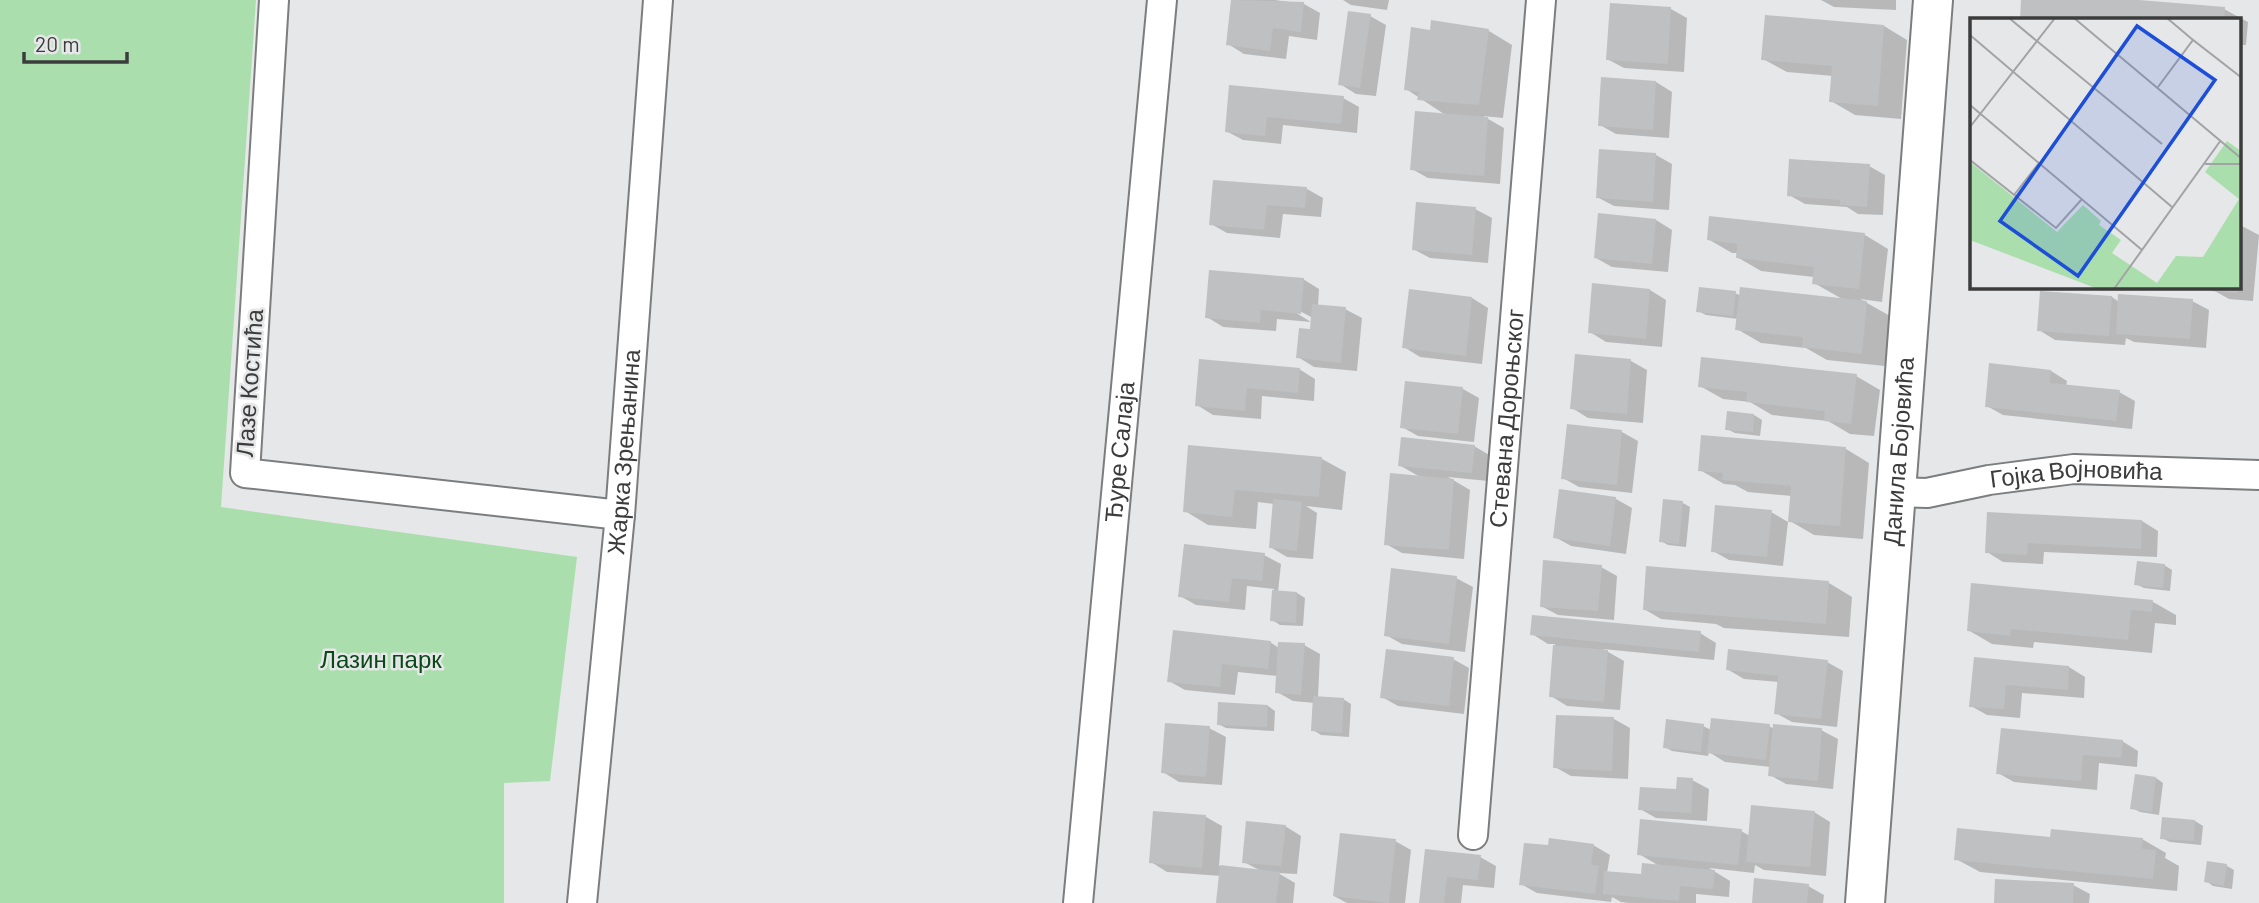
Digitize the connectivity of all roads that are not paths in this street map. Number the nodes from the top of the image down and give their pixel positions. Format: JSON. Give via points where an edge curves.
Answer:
{"nodes":[{"id":1,"x":274,"y":0,"type":"edge"},
{"id":2,"x":658,"y":0,"type":"edge"},
{"id":3,"x":1162,"y":0,"type":"edge"},
{"id":4,"x":1541,"y":0,"type":"edge"},
{"id":5,"x":1933,"y":0,"type":"edge"},
{"id":6,"x":2259,"y":475,"type":"edge"},
{"id":7,"x":1896,"y":492,"type":"junction"},
{"id":8,"x":621,"y":515,"type":"junction"},
{"id":9,"x":1473,"y":835,"type":"dead end"},
{"id":10,"x":582,"y":903,"type":"edge"},
{"id":11,"x":1078,"y":903,"type":"edge"},
{"id":12,"x":1865,"y":903,"type":"edge"}],
"edges":[{"from":1,"to":8,"type":"street","name":"Лазе Костића","via":[[245,473]]},
{"from":2,"to":8,"type":"street","name":"Жарка Зрењанина"},
{"from":3,"to":11,"type":"street","name":"Ђуре Салаја"},
{"from":4,"to":9,"type":"street","name":"Стевана Дороњског"},
{"from":5,"to":7,"type":"main road","name":"Данила Бојовића"},
{"from":6,"to":7,"type":"street","name":"Гојка Војновића","via":[[2074,469],[1927,493]]},
{"from":7,"to":12,"type":"main road","name":"Данила Бојовића"},
{"from":8,"to":10,"type":"street","name":"Жарка Зрењанина"}]}
